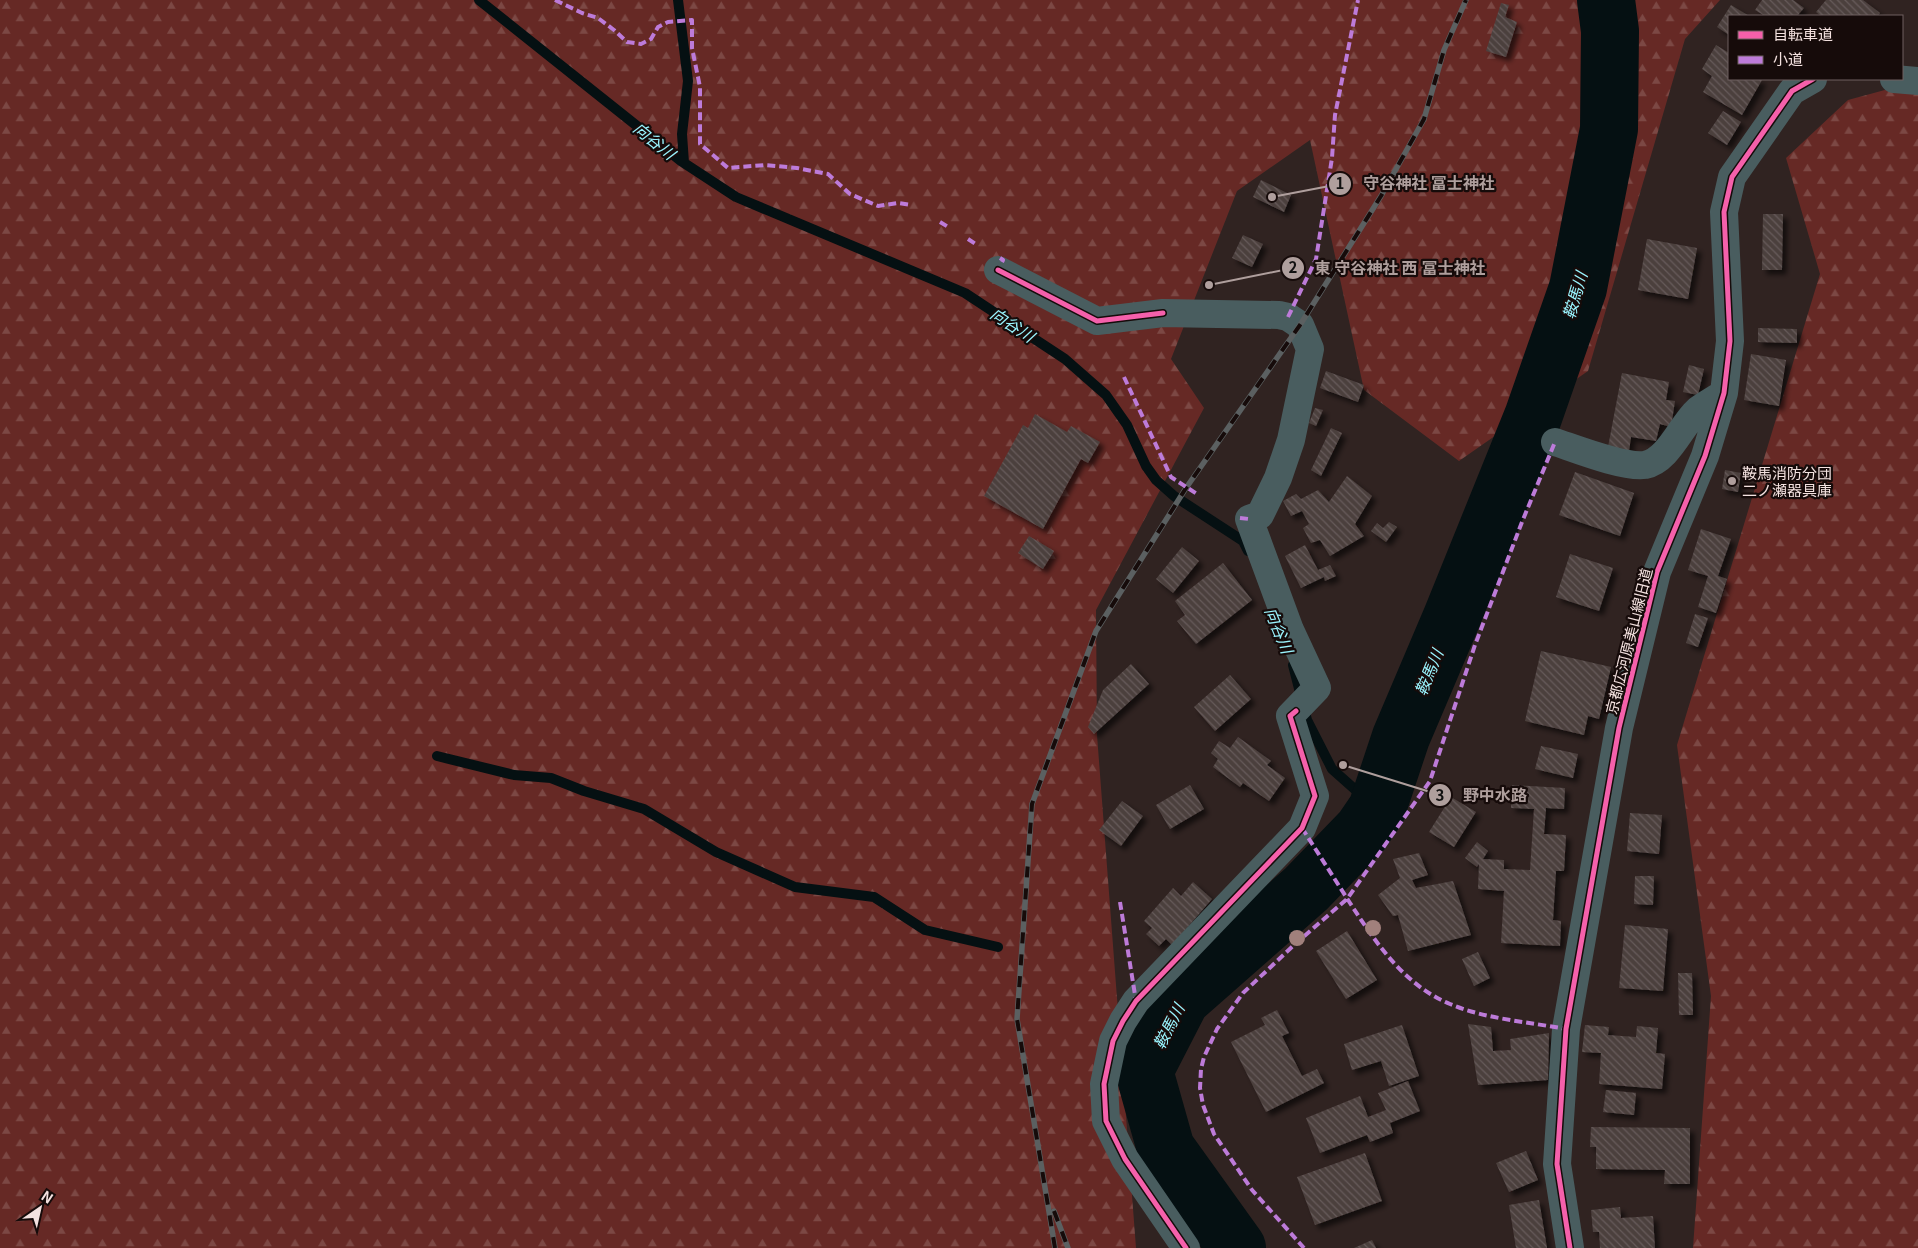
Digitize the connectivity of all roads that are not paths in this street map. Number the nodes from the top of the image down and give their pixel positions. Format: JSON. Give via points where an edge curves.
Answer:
{"nodes":[{"id":1,"x":1812,"y":80,"type":"edge"},
{"id":2,"x":1903,"y":80,"type":"edge"},
{"id":3,"x":1918,"y":81,"type":"edge"},
{"id":4,"x":998,"y":270,"type":"dead end"},
{"id":5,"x":1724,"y":393,"type":"junction"},
{"id":6,"x":1555,"y":442,"type":"dead end"},
{"id":7,"x":1186,"y":1248,"type":"edge"},
{"id":8,"x":1570,"y":1248,"type":"edge"}],
"edges":[{"from":1,"to":5,"type":"street","name":"京都広河原美山線旧道","via":[[1792,91],[1732,177],[1724,212],[1730,341]]},
{"from":2,"to":3,"type":"street"},
{"from":4,"to":7,"type":"street","via":[[1097,321],[1163,313],[1279,315],[1294,321],[1310,349],[1291,440],[1278,478],[1260,515],[1249,519],[1290,630],[1317,688],[1290,716],[1316,796],[1302,828],[1136,1001],[1113,1041],[1104,1084],[1106,1121],[1125,1159]]},
{"from":5,"to":6,"type":"street","via":[[1698,410],[1677,439],[1658,459],[1646,465],[1617,461]]},
{"from":5,"to":8,"type":"street","name":"京都広河原美山線旧道","via":[[1705,456],[1657,572],[1619,728],[1566,1029],[1557,1164]]}]}
